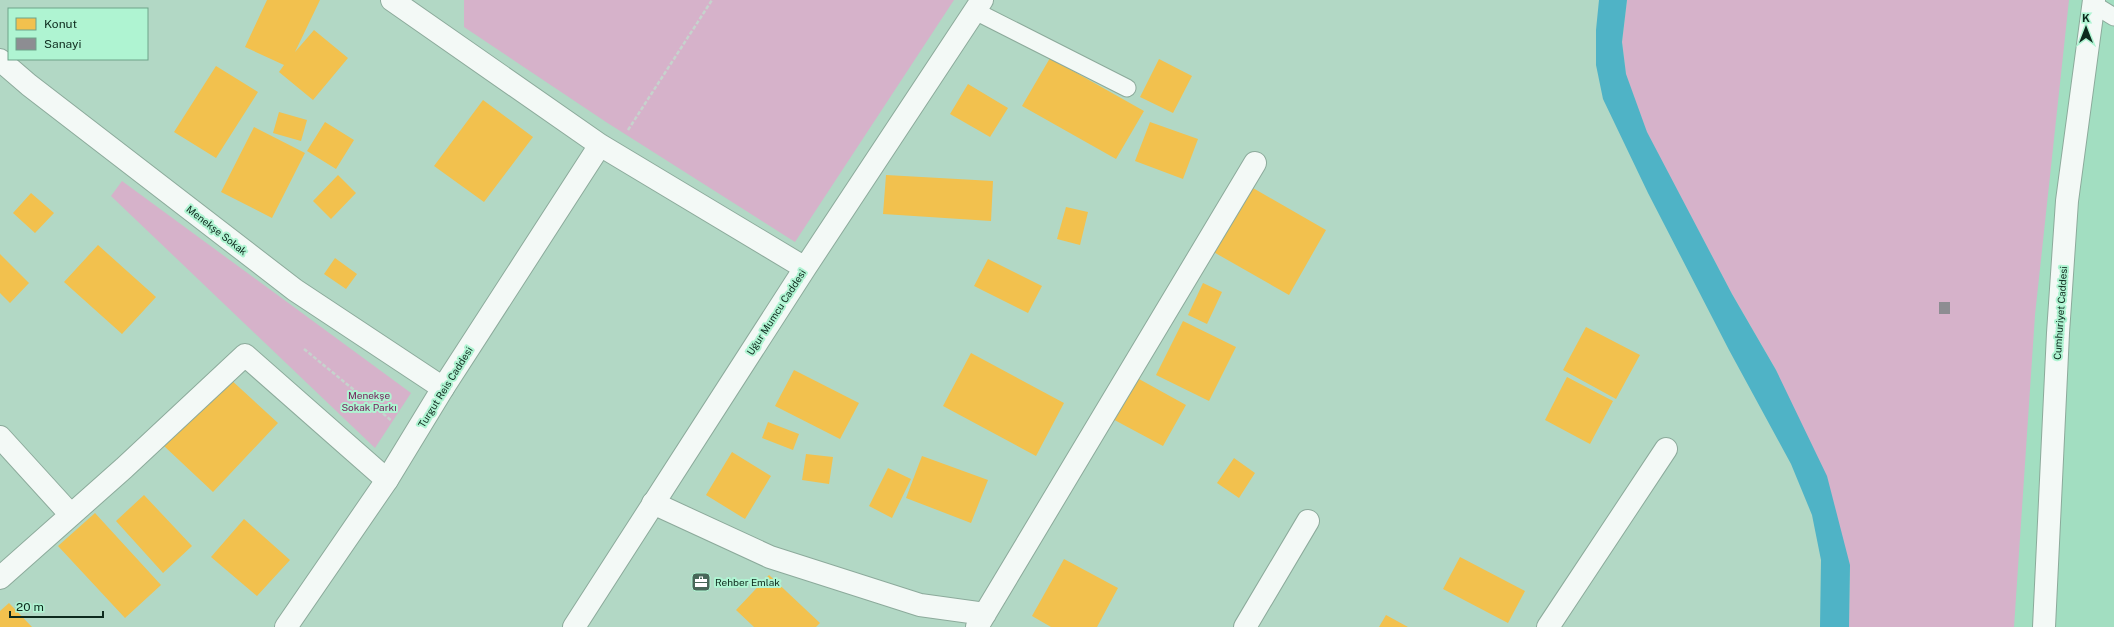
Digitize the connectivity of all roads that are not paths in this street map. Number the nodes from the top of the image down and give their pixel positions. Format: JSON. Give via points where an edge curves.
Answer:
{"nodes":[{"id":1,"x":392,"y":0,"type":"edge"},
{"id":2,"x":2093,"y":2,"type":"edge"},
{"id":3,"x":979,"y":5,"type":"edge"},
{"id":4,"x":2114,"y":17,"type":"edge"},
{"id":5,"x":0,"y":60,"type":"edge"},
{"id":6,"x":1127,"y":88,"type":"dead end"},
{"id":7,"x":600,"y":145,"type":"junction"},
{"id":8,"x":1255,"y":163,"type":"dead end"},
{"id":9,"x":805,"y":268,"type":"junction"},
{"id":10,"x":443,"y":388,"type":"junction"},
{"id":11,"x":0,"y":437,"type":"edge"},
{"id":12,"x":1666,"y":449,"type":"dead end"},
{"id":13,"x":387,"y":480,"type":"junction"},
{"id":14,"x":653,"y":503,"type":"junction"},
{"id":15,"x":71,"y":515,"type":"junction"},
{"id":16,"x":1308,"y":521,"type":"dead end"},
{"id":17,"x":0,"y":578,"type":"edge"},
{"id":18,"x":981,"y":620,"type":"edge"},
{"id":19,"x":286,"y":627,"type":"edge"},
{"id":20,"x":574,"y":627,"type":"edge"},
{"id":21,"x":1245,"y":627,"type":"edge"},
{"id":22,"x":1548,"y":627,"type":"edge"},
{"id":23,"x":2044,"y":627,"type":"edge"}],
"edges":[{"from":1,"to":7,"type":"street"},
{"from":2,"to":4,"type":"lane"},
{"from":2,"to":23,"type":"street","name":"Cumhuriyet Caddesi","via":[[2068,201],[2058,333]]},
{"from":3,"to":6,"type":"lane"},
{"from":3,"to":9,"type":"street","name":"Uğur Mumcu Caddesi"},
{"from":5,"to":10,"type":"street","name":"Menekşe Sokak","via":[[295,290]]},
{"from":7,"to":9,"type":"street"},
{"from":7,"to":10,"type":"street","name":"Turgut Reis Caddesi"},
{"from":8,"to":18,"type":"street"},
{"from":9,"to":14,"type":"street","name":"Uğur Mumcu Caddesi"},
{"from":10,"to":13,"type":"street","name":"Turgut Reis Caddesi"},
{"from":11,"to":15,"type":"street"},
{"from":12,"to":22,"type":"street"},
{"from":13,"to":15,"type":"street","via":[[245,355]]},
{"from":13,"to":19,"type":"street","name":"Turgut Reis Caddesi"},
{"from":14,"to":18,"type":"street","via":[[770,557],[920,605]]},
{"from":14,"to":20,"type":"street","name":"Uğur Mumcu Caddesi"},
{"from":15,"to":17,"type":"street"},
{"from":16,"to":21,"type":"street"}]}
